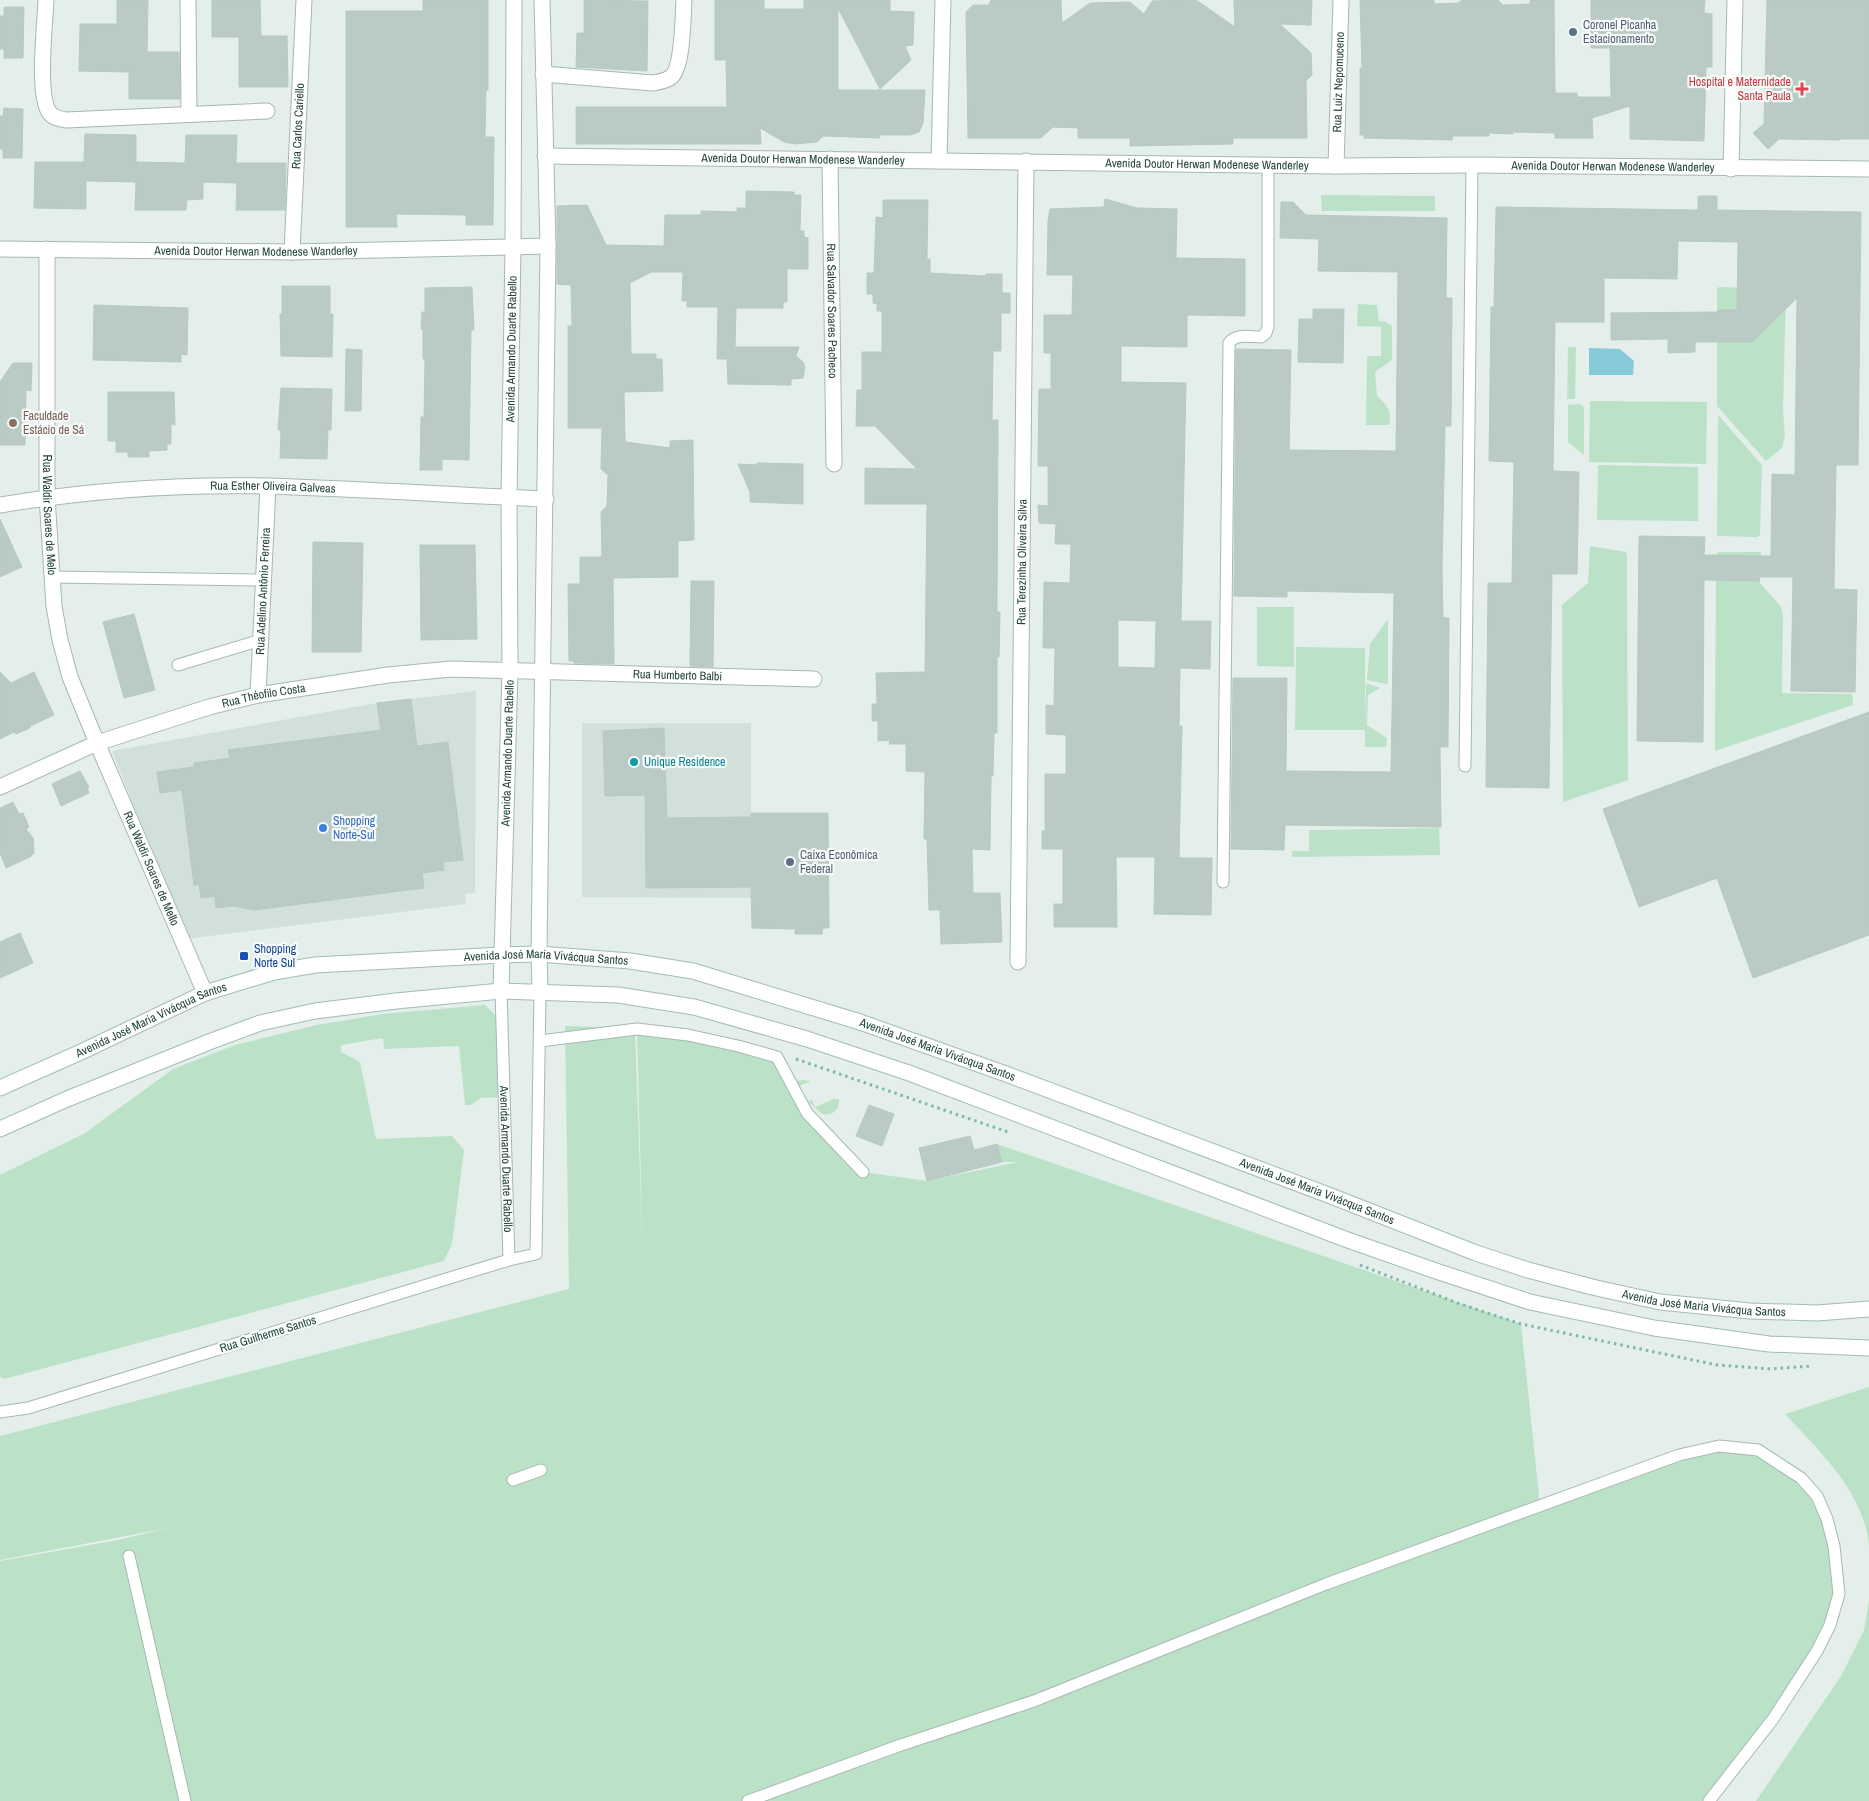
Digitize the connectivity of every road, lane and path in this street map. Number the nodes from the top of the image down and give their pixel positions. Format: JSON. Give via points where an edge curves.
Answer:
{"nodes":[{"id":1,"x":46,"y":0,"type":"edge"},
{"id":2,"x":188,"y":0,"type":"edge"},
{"id":3,"x":304,"y":0,"type":"edge"},
{"id":4,"x":514,"y":0,"type":"edge"},
{"id":5,"x":542,"y":0,"type":"edge"},
{"id":6,"x":684,"y":0,"type":"edge"},
{"id":7,"x":943,"y":0,"type":"edge"},
{"id":8,"x":1341,"y":0,"type":"edge"},
{"id":9,"x":1735,"y":0,"type":"edge"},
{"id":10,"x":543,"y":74,"type":"junction"},
{"id":11,"x":267,"y":110,"type":"dead end"},
{"id":12,"x":189,"y":114,"type":"junction"},
{"id":13,"x":545,"y":156,"type":"junction"},
{"id":14,"x":830,"y":159,"type":"junction"},
{"id":15,"x":939,"y":160,"type":"junction"},
{"id":16,"x":1026,"y":161,"type":"junction"},
{"id":17,"x":1268,"y":164,"type":"junction"},
{"id":18,"x":1472,"y":165,"type":"junction"},
{"id":19,"x":1336,"y":166,"type":"junction"},
{"id":20,"x":1731,"y":169,"type":"junction"},
{"id":21,"x":1869,"y":169,"type":"edge"},
{"id":22,"x":513,"y":246,"type":"junction"},
{"id":23,"x":548,"y":246,"type":"junction"},
{"id":24,"x":0,"y":249,"type":"edge"},
{"id":25,"x":48,"y":249,"type":"junction"},
{"id":26,"x":292,"y":252,"type":"junction"},
{"id":27,"x":834,"y":464,"type":"dead end"},
{"id":28,"x":268,"y":486,"type":"junction"},
{"id":29,"x":47,"y":498,"type":"junction"},
{"id":30,"x":509,"y":498,"type":"junction"},
{"id":31,"x":546,"y":499,"type":"junction"},
{"id":32,"x":0,"y":505,"type":"edge"},
{"id":33,"x":52,"y":577,"type":"junction"},
{"id":34,"x":264,"y":580,"type":"junction"},
{"id":35,"x":261,"y":640,"type":"junction"},
{"id":36,"x":178,"y":665,"type":"dead end"},
{"id":37,"x":510,"y":671,"type":"junction"},
{"id":38,"x":541,"y":673,"type":"junction"},
{"id":39,"x":814,"y":679,"type":"dead end"},
{"id":40,"x":258,"y":695,"type":"junction"},
{"id":41,"x":97,"y":743,"type":"junction"},
{"id":42,"x":1465,"y":766,"type":"dead end"},
{"id":43,"x":0,"y":787,"type":"edge"},
{"id":44,"x":1223,"y":882,"type":"dead end"},
{"id":45,"x":539,"y":954,"type":"junction"},
{"id":46,"x":502,"y":955,"type":"junction"},
{"id":47,"x":1018,"y":962,"type":"dead end"},
{"id":48,"x":501,"y":991,"type":"junction"},
{"id":49,"x":540,"y":991,"type":"junction"},
{"id":50,"x":205,"y":993,"type":"junction"},
{"id":51,"x":540,"y":1040,"type":"junction"},
{"id":52,"x":0,"y":1088,"type":"edge"},
{"id":53,"x":0,"y":1129,"type":"edge"},
{"id":54,"x":863,"y":1172,"type":"dead end"},
{"id":55,"x":509,"y":1260,"type":"junction"},
{"id":56,"x":1869,"y":1309,"type":"edge"},
{"id":57,"x":1869,"y":1348,"type":"edge"},
{"id":58,"x":0,"y":1412,"type":"edge"},
{"id":59,"x":541,"y":1470,"type":"dead end"},
{"id":60,"x":512,"y":1480,"type":"dead end"},
{"id":61,"x":129,"y":1556,"type":"dead end"},
{"id":62,"x":185,"y":1801,"type":"edge"},
{"id":63,"x":748,"y":1801,"type":"edge"},
{"id":64,"x":1709,"y":1801,"type":"edge"}],
"edges":[{"from":1,"to":12,"type":"street","via":[[43,84],[46,106],[53,116],[66,120]]},
{"from":2,"to":12,"type":"street"},
{"from":3,"to":26,"type":"street","name":"Rua Carlos Cariello"},
{"from":4,"to":22,"type":"street","name":"Avenida Armando Duarte Rabello"},
{"from":5,"to":10,"type":"street"},
{"from":6,"to":10,"type":"street","via":[[678,65],[673,76],[652,83]]},
{"from":7,"to":15,"type":"street"},
{"from":8,"to":19,"type":"street","name":"Rua Luiz Nepomuceno"},
{"from":9,"to":20,"type":"street"},
{"from":10,"to":13,"type":"street"},
{"from":11,"to":12,"type":"street"},
{"from":13,"to":14,"type":"street","name":"Avenida Doutor Herwan Modenese Wanderley"},
{"from":13,"to":23,"type":"street"},
{"from":14,"to":15,"type":"street","name":"Avenida Doutor Herwan Modenese Wanderley"},
{"from":14,"to":27,"type":"street","name":"Rua Salvador Soares Pacheco"},
{"from":15,"to":16,"type":"street","name":"Avenida Doutor Herwan Modenese Wanderley"},
{"from":16,"to":17,"type":"street","name":"Avenida Doutor Herwan Modenese Wanderley"},
{"from":16,"to":47,"type":"street","name":"Rua Terezinha Oliveira Silva"},
{"from":17,"to":19,"type":"street","name":"Avenida Doutor Herwan Modenese Wanderley"},
{"from":17,"to":44,"type":"lane","via":[[1268,328],[1261,337],[1238,336],[1229,343]]},
{"from":18,"to":19,"type":"street","name":"Avenida Doutor Herwan Modenese Wanderley"},
{"from":18,"to":20,"type":"street","name":"Avenida Doutor Herwan Modenese Wanderley"},
{"from":18,"to":42,"type":"lane"},
{"from":20,"to":21,"type":"street","name":"Avenida Doutor Herwan Modenese Wanderley"},
{"from":22,"to":23,"type":"street"},
{"from":22,"to":26,"type":"street","name":"Avenida Doutor Herwan Modenese Wanderley"},
{"from":22,"to":30,"type":"street","name":"Avenida Armando Duarte Rabello"},
{"from":23,"to":31,"type":"street"},
{"from":24,"to":25,"type":"street","name":"Avenida Doutor Herwan Modenese Wanderley"},
{"from":25,"to":26,"type":"street","name":"Avenida Doutor Herwan Modenese Wanderley"},
{"from":25,"to":29,"type":"street","name":"Rua Waldir Soares de Melo"},
{"from":28,"to":29,"type":"street","name":"Rua Esther Oliveira Galveas","via":[[122,490]]},
{"from":28,"to":30,"type":"street","name":"Rua Esther Oliveira Galveas"},
{"from":28,"to":34,"type":"street","name":"Rua Adelino Antônio Ferreira"},
{"from":29,"to":32,"type":"street","name":"Rua Esther Oliveira Galveas"},
{"from":29,"to":33,"type":"street","name":"Rua Waldir Soares de Melo"},
{"from":30,"to":31,"type":"street","name":"Rua Esther Oliveira Galveas"},
{"from":30,"to":37,"type":"street","name":"Avenida Armando Duarte Rabello"},
{"from":31,"to":38,"type":"street"},
{"from":33,"to":34,"type":"lane"},
{"from":33,"to":41,"type":"street","name":"Rua Waldir Soares de Melo","via":[[54,606],[68,668]]},
{"from":34,"to":35,"type":"street","name":"Rua Adelino Antônio Ferreira"},
{"from":35,"to":36,"type":"lane"},
{"from":35,"to":40,"type":"street","name":"Rua Adelino Antônio Ferreira"},
{"from":37,"to":38,"type":"street","name":"Rua Théofilo Costa"},
{"from":37,"to":40,"type":"street","name":"Rua Théofilo Costa","via":[[451,670],[388,675]]},
{"from":37,"to":46,"type":"street","name":"Avenida Armando Duarte Rabello"},
{"from":38,"to":39,"type":"street","name":"Rua Humberto Balbi"},
{"from":38,"to":45,"type":"street"},
{"from":40,"to":41,"type":"street","name":"Rua Théofilo Costa","via":[[208,707]]},
{"from":41,"to":43,"type":"street","name":"Rua Théofilo Costa"},
{"from":41,"to":50,"type":"street","name":"Rua Waldir Soares de Mello"},
{"from":45,"to":46,"type":"street","name":"Avenida José Maria Vivácqua Santos"},
{"from":45,"to":49,"type":"street"},
{"from":45,"to":56,"type":"street","name":"Avenida José Maria Vivácqua Santos","via":[[630,961],[693,971],[860,1022],[1528,1270],[1660,1302],[1750,1311]]},
{"from":46,"to":48,"type":"street","name":"Avenida Armando Duarte Rabello"},
{"from":46,"to":50,"type":"street","name":"Avenida José Maria Vivácqua Santos","via":[[315,965],[274,972]]},
{"from":48,"to":49,"type":"street"},
{"from":48,"to":53,"type":"street","via":[[324,1010],[260,1023],[144,1067]]},
{"from":48,"to":55,"type":"lane","name":"Avenida Armando Duarte Rabello"},
{"from":49,"to":51,"type":"lane"},
{"from":49,"to":57,"type":"street","via":[[618,995],[694,1007],[808,1038],[909,1073],[1345,1239],[1530,1302],[1654,1328],[1770,1344]]},
{"from":50,"to":52,"type":"street","name":"Avenida José Maria Vivácqua Santos"},
{"from":51,"to":54,"type":"lane","via":[[637,1029],[688,1035],[776,1057],[807,1113]]},
{"from":51,"to":55,"type":"lane","name":"Rua Guilherme Santos","via":[[536,1254]]},
{"from":55,"to":58,"type":"lane","name":"Rua Guilherme Santos","via":[[28,1408]]},
{"from":59,"to":60,"type":"lane"},
{"from":61,"to":62,"type":"lane"},
{"from":63,"to":64,"type":"lane","via":[[1034,1701],[1326,1584],[1679,1456],[1719,1446],[1758,1450],[1801,1478],[1818,1496],[1834,1546],[1838,1594],[1830,1625],[1817,1651],[1773,1719]]}]}
